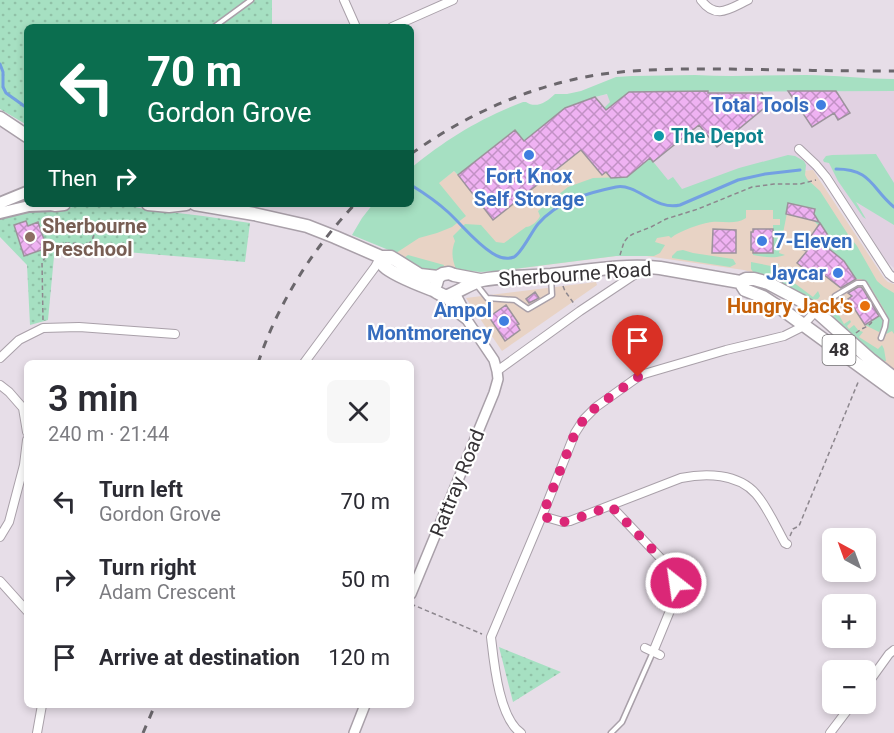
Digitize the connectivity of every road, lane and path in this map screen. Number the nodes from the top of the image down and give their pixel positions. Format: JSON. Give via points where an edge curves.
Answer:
{"nodes":[{"id":1,"x":251,"y":0,"type":"edge"},
{"id":2,"x":345,"y":0,"type":"edge"},
{"id":3,"x":453,"y":0,"type":"edge"},
{"id":4,"x":701,"y":0,"type":"edge"},
{"id":5,"x":748,"y":0,"type":"edge"},
{"id":6,"x":218,"y":24,"type":"edge"},
{"id":7,"x":355,"y":24,"type":"edge"},
{"id":8,"x":399,"y":24,"type":"edge"},
{"id":9,"x":0,"y":118,"type":"edge"},
{"id":10,"x":24,"y":134,"type":"edge"},
{"id":11,"x":799,"y":148,"type":"dead end"},
{"id":12,"x":826,"y":177,"type":"junction"},
{"id":13,"x":24,"y":193,"type":"edge"},
{"id":14,"x":0,"y":203,"type":"edge"},
{"id":15,"x":25,"y":207,"type":"edge"},
{"id":16,"x":231,"y":207,"type":"edge"},
{"id":17,"x":255,"y":209,"type":"edge"},
{"id":18,"x":0,"y":213,"type":"edge"},
{"id":19,"x":94,"y":235,"type":"dead end"},
{"id":20,"x":620,"y":255,"type":"dead end"},
{"id":21,"x":381,"y":257,"type":"junction"},
{"id":22,"x":647,"y":267,"type":"junction"},
{"id":23,"x":555,"y":274,"type":"junction"},
{"id":24,"x":454,"y":276,"type":"junction"},
{"id":25,"x":438,"y":277,"type":"junction"},
{"id":26,"x":894,"y":278,"type":"edge"},
{"id":27,"x":478,"y":281,"type":"junction"},
{"id":28,"x":740,"y":282,"type":"junction"},
{"id":29,"x":449,"y":293,"type":"junction"},
{"id":30,"x":836,"y":296,"type":"dead end"},
{"id":31,"x":580,"y":311,"type":"junction"},
{"id":32,"x":816,"y":311,"type":"junction"},
{"id":33,"x":873,"y":320,"type":"dead end"},
{"id":34,"x":804,"y":325,"type":"junction"},
{"id":35,"x":43,"y":328,"type":"junction"},
{"id":36,"x":175,"y":334,"type":"dead end"},
{"id":37,"x":854,"y":336,"type":"dead end"},
{"id":38,"x":881,"y":338,"type":"dead end"},
{"id":39,"x":0,"y":358,"type":"edge"},
{"id":40,"x":306,"y":360,"type":"edge"},
{"id":41,"x":863,"y":368,"type":"junction"},
{"id":42,"x":498,"y":371,"type":"junction"},
{"id":43,"x":894,"y":378,"type":"edge"},
{"id":44,"x":0,"y":385,"type":"edge"},
{"id":45,"x":894,"y":391,"type":"edge"},
{"id":46,"x":24,"y":414,"type":"edge"},
{"id":47,"x":24,"y":472,"type":"edge"},
{"id":48,"x":611,"y":506,"type":"junction"},
{"id":49,"x":542,"y":516,"type":"junction"},
{"id":50,"x":0,"y":537,"type":"edge"},
{"id":51,"x":787,"y":544,"type":"joint"},
{"id":52,"x":0,"y":581,"type":"edge"},
{"id":53,"x":414,"y":587,"type":"edge"},
{"id":54,"x":414,"y":605,"type":"edge"},
{"id":55,"x":24,"y":608,"type":"edge"},
{"id":56,"x":491,"y":637,"type":"junction"},
{"id":57,"x":894,"y":650,"type":"edge"},
{"id":58,"x":653,"y":652,"type":"joint"},
{"id":59,"x":876,"y":672,"type":"edge"},
{"id":60,"x":41,"y":708,"type":"edge"},
{"id":61,"x":364,"y":708,"type":"edge"},
{"id":62,"x":844,"y":714,"type":"edge"},
{"id":63,"x":37,"y":733,"type":"edge"},
{"id":64,"x":354,"y":733,"type":"edge"},
{"id":65,"x":521,"y":733,"type":"edge"},
{"id":66,"x":611,"y":733,"type":"edge"},
{"id":67,"x":830,"y":733,"type":"edge"}],
"edges":[{"from":1,"to":6,"type":"lane"},
{"from":2,"to":7,"type":"street"},
{"from":3,"to":8,"type":"street"},
{"from":4,"to":5,"type":"street","via":[[714,11],[728,10]]},
{"from":9,"to":10,"type":"main road"},
{"from":11,"to":12,"type":"street"},
{"from":12,"to":20,"type":"path","via":[[805,183],[758,186],[669,217],[628,237]]},
{"from":12,"to":26,"type":"street"},
{"from":13,"to":14,"type":"main road"},
{"from":15,"to":18,"type":"main road"},
{"from":16,"to":17,"type":"main road","number":"48"},
{"from":17,"to":21,"type":"main road","number":"48"},
{"from":19,"to":35,"type":"path","via":[[92,242],[85,245],[54,245],[42,262]]},
{"from":21,"to":25,"type":"main road","number":"48","via":[[391,257],[420,275]]},
{"from":21,"to":29,"type":"main road","number":"48","via":[[389,270],[415,284]]},
{"from":21,"to":40,"type":"street"},
{"from":22,"to":23,"type":"main road","name":"Sherbourne Road","number":"48"},
{"from":22,"to":28,"type":"main road","name":"Sherbourne Road","number":"48"},
{"from":22,"to":31,"type":"street"},
{"from":23,"to":27,"type":"main road","name":"Sherbourne Road","number":"48"},
{"from":23,"to":27,"type":"lane","via":[[552,295],[528,309],[515,300],[487,298]]},
{"from":23,"to":31,"type":"path"},
{"from":24,"to":25,"type":"main road","number":"48","via":[[446,273]]},
{"from":24,"to":27,"type":"main road","name":"Sherbourne Road","number":"48"},
{"from":24,"to":29,"type":"main road","via":[[458,282]]},
{"from":25,"to":29,"type":"main road","via":[[435,286]]},
{"from":27,"to":29,"type":"main road","name":"Sherbourne Road","number":"48"},
{"from":28,"to":32,"type":"main road","name":"Sherbourne Road","number":"48","via":[[750,278],[762,281]]},
{"from":28,"to":34,"type":"main road","name":"Sherbourne Road","number":"48","via":[[745,290],[767,299]]},
{"from":29,"to":42,"type":"street","via":[[464,310]]},
{"from":30,"to":38,"type":"lane","via":[[864,283],[885,316]]},
{"from":31,"to":42,"type":"street"},
{"from":32,"to":34,"type":"street"},
{"from":32,"to":43,"type":"main road","name":"Sherbourne Road","number":"48"},
{"from":33,"to":37,"type":"path"},
{"from":34,"to":41,"type":"main road","name":"Sherbourne Road","number":"48"},
{"from":34,"to":49,"type":"street","via":[[784,336],[644,374],[596,407],[575,433]]},
{"from":35,"to":36,"type":"street"},
{"from":35,"to":39,"type":"street","via":[[19,340]]},
{"from":41,"to":45,"type":"main road","name":"Sherbourne Road","number":"48"},
{"from":41,"to":51,"type":"path","via":[[799,526],[793,529]]},
{"from":42,"to":53,"type":"street","name":"Rattray Road","via":[[494,393]]},
{"from":44,"to":46,"type":"street","via":[[23,408]]},
{"from":47,"to":50,"type":"street","via":[[9,522]]},
{"from":48,"to":49,"type":"street","via":[[570,521]]},
{"from":48,"to":51,"type":"street","via":[[681,478],[727,477],[757,495]]},
{"from":48,"to":58,"type":"street","via":[[669,567],[676,583],[674,601]]},
{"from":49,"to":56,"type":"street"},
{"from":52,"to":55,"type":"street"},
{"from":54,"to":56,"type":"path"},
{"from":56,"to":65,"type":"street","via":[[503,706],[511,725]]},
{"from":57,"to":59,"type":"street"},
{"from":58,"to":66,"type":"lane","via":[[622,722]]},
{"from":60,"to":63,"type":"street"},
{"from":61,"to":64,"type":"street"},
{"from":62,"to":67,"type":"street"}]}
